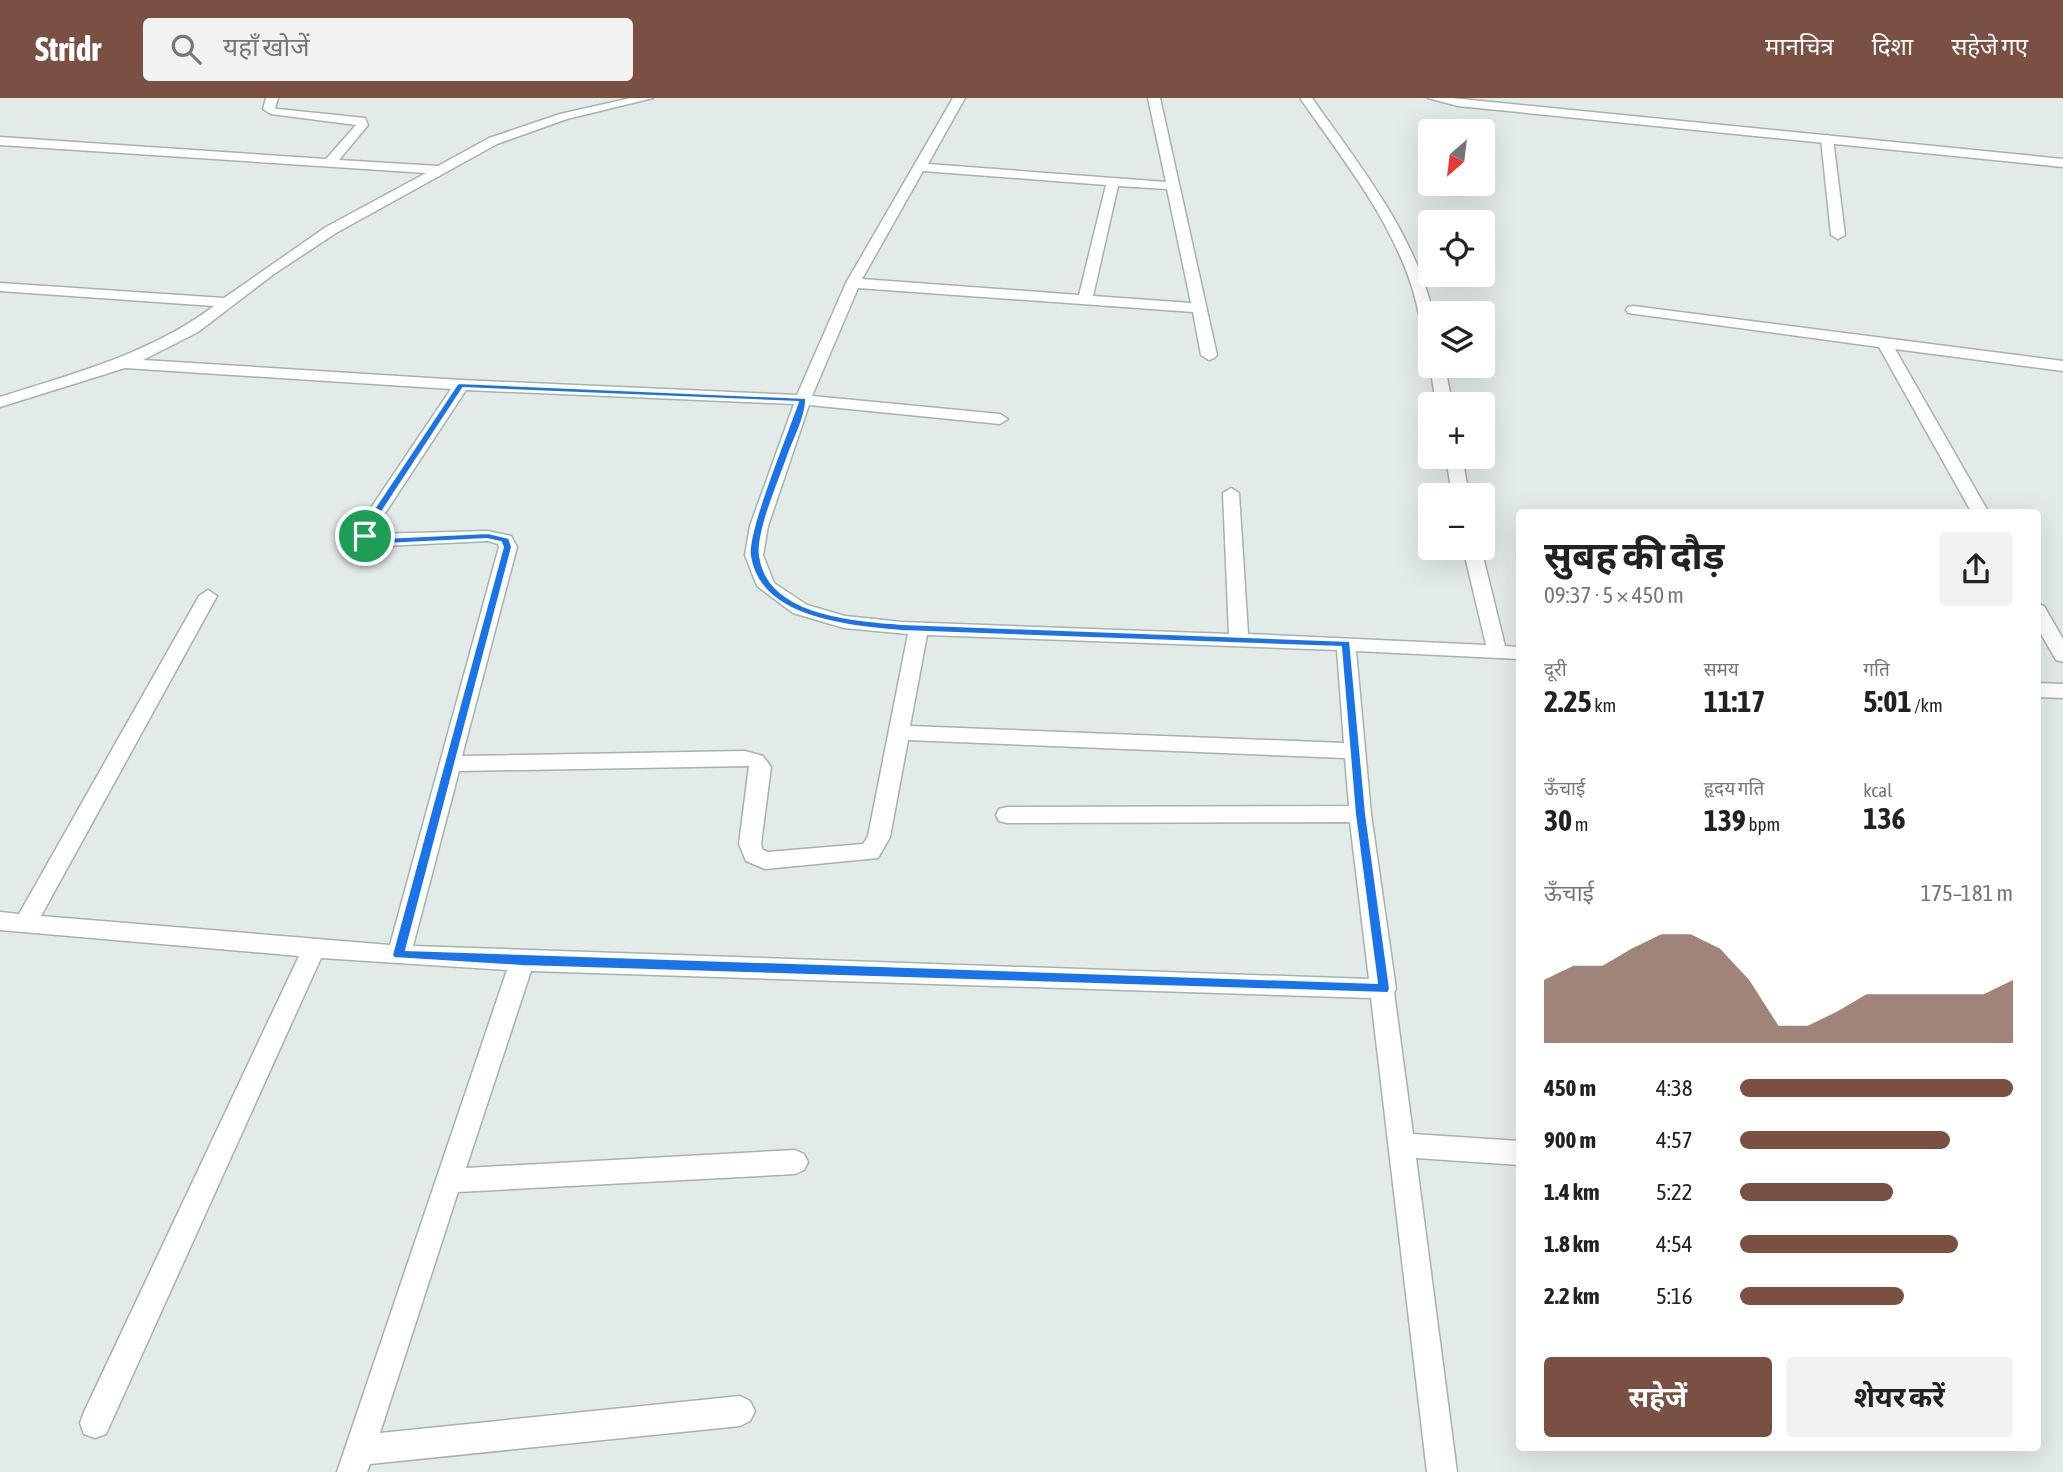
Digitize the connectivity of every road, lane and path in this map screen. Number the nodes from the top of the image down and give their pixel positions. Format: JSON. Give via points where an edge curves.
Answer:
{"nodes":[{"id":1,"x":272,"y":98,"type":"edge"},
{"id":2,"x":647,"y":98,"type":"edge"},
{"id":3,"x":959,"y":98,"type":"edge"},
{"id":4,"x":1154,"y":98,"type":"edge"},
{"id":5,"x":1306,"y":98,"type":"edge"},
{"id":6,"x":1434,"y":98,"type":"edge"},
{"id":7,"x":1827,"y":139,"type":"junction"},
{"id":8,"x":0,"y":141,"type":"edge"},
{"id":9,"x":329,"y":163,"type":"junction"},
{"id":10,"x":2063,"y":163,"type":"edge"},
{"id":11,"x":920,"y":167,"type":"junction"},
{"id":12,"x":441,"y":170,"type":"junction"},
{"id":13,"x":1113,"y":182,"type":"junction"},
{"id":14,"x":1173,"y":186,"type":"junction"},
{"id":15,"x":1838,"y":235,"type":"dead end"},
{"id":16,"x":853,"y":283,"type":"junction"},
{"id":17,"x":0,"y":287,"type":"edge"},
{"id":18,"x":1085,"y":300,"type":"junction"},
{"id":19,"x":1422,"y":301,"type":"edge"},
{"id":20,"x":229,"y":303,"type":"junction"},
{"id":21,"x":1199,"y":308,"type":"junction"},
{"id":22,"x":1633,"y":310,"type":"dead end"},
{"id":23,"x":1884,"y":342,"type":"junction"},
{"id":24,"x":1209,"y":355,"type":"dead end"},
{"id":25,"x":124,"y":363,"type":"junction"},
{"id":26,"x":2063,"y":366,"type":"edge"},
{"id":27,"x":461,"y":385,"type":"junction"},
{"id":28,"x":803,"y":400,"type":"junction"},
{"id":29,"x":0,"y":402,"type":"edge"},
{"id":30,"x":1000,"y":419,"type":"dead end"},
{"id":31,"x":1231,"y":493,"type":"dead end"},
{"id":32,"x":1980,"y":509,"type":"edge"},
{"id":33,"x":1475,"y":560,"type":"edge"},
{"id":34,"x":208,"y":596,"type":"dead end"},
{"id":35,"x":2041,"y":617,"type":"edge"},
{"id":36,"x":919,"y":628,"type":"junction"},
{"id":37,"x":1239,"y":639,"type":"junction"},
{"id":38,"x":1346,"y":644,"type":"junction"},
{"id":39,"x":1497,"y":652,"type":"junction"},
{"id":40,"x":1516,"y":653,"type":"edge"},
{"id":41,"x":2063,"y":656,"type":"edge"},
{"id":42,"x":2041,"y":690,"type":"edge"},
{"id":43,"x":2063,"y":691,"type":"edge"},
{"id":44,"x":899,"y":733,"type":"junction"},
{"id":45,"x":1355,"y":751,"type":"junction"},
{"id":46,"x":450,"y":764,"type":"junction"},
{"id":47,"x":1360,"y":814,"type":"junction"},
{"id":48,"x":1007,"y":816,"type":"dead end"},
{"id":49,"x":0,"y":921,"type":"edge"},
{"id":50,"x":25,"y":924,"type":"junction"},
{"id":51,"x":314,"y":948,"type":"junction"},
{"id":52,"x":398,"y":955,"type":"junction"},
{"id":53,"x":522,"y":961,"type":"junction"},
{"id":54,"x":1384,"y":989,"type":"junction"},
{"id":55,"x":1402,"y":1145,"type":"junction"},
{"id":56,"x":1516,"y":1153,"type":"edge"},
{"id":57,"x":795,"y":1162,"type":"dead end"},
{"id":58,"x":449,"y":1181,"type":"junction"},
{"id":59,"x":740,"y":1411,"type":"dead end"},
{"id":60,"x":95,"y":1423,"type":"dead end"},
{"id":61,"x":355,"y":1461,"type":"edge"},
{"id":62,"x":1442,"y":1472,"type":"edge"}],
"edges":[{"from":1,"to":9,"type":"street","via":[[269,109],[275,112],[361,121],[359,131]]},
{"from":2,"to":12,"type":"street","via":[[536,124]]},
{"from":3,"to":11,"type":"street"},
{"from":4,"to":14,"type":"street"},
{"from":5,"to":19,"type":"street","via":[[1393,232]]},
{"from":6,"to":7,"type":"street"},
{"from":7,"to":10,"type":"street"},
{"from":7,"to":15,"type":"street"},
{"from":8,"to":9,"type":"street"},
{"from":9,"to":12,"type":"street"},
{"from":11,"to":13,"type":"street"},
{"from":11,"to":16,"type":"street"},
{"from":12,"to":20,"type":"street","via":[[320,237]]},
{"from":13,"to":14,"type":"street"},
{"from":13,"to":18,"type":"street"},
{"from":14,"to":21,"type":"street"},
{"from":16,"to":18,"type":"street"},
{"from":16,"to":28,"type":"street"},
{"from":17,"to":20,"type":"street"},
{"from":18,"to":21,"type":"street"},
{"from":20,"to":25,"type":"street","via":[[193,329]]},
{"from":21,"to":24,"type":"street"},
{"from":22,"to":23,"type":"street"},
{"from":23,"to":26,"type":"street"},
{"from":23,"to":32,"type":"street"},
{"from":25,"to":27,"type":"street"},
{"from":25,"to":29,"type":"street"},
{"from":27,"to":28,"type":"street"},
{"from":27,"to":46,"type":"street","via":[[365,536],[384,541],[488,536],[505,540],[508,547]]},
{"from":28,"to":30,"type":"street"},
{"from":28,"to":36,"type":"street","via":[[759,526],[754,555],[766,586],[800,609],[844,622]]},
{"from":31,"to":37,"type":"street"},
{"from":33,"to":39,"type":"street"},
{"from":34,"to":50,"type":"street"},
{"from":35,"to":41,"type":"street"},
{"from":36,"to":37,"type":"street"},
{"from":36,"to":44,"type":"street"},
{"from":37,"to":38,"type":"street"},
{"from":38,"to":39,"type":"street"},
{"from":38,"to":45,"type":"street"},
{"from":39,"to":40,"type":"street"},
{"from":42,"to":43,"type":"street"},
{"from":44,"to":45,"type":"street"},
{"from":44,"to":46,"type":"street","via":[[879,837],[870,852],[777,861],[754,855],[750,844],[761,767],[756,761]]},
{"from":45,"to":47,"type":"street"},
{"from":46,"to":52,"type":"street"},
{"from":47,"to":48,"type":"street"},
{"from":47,"to":54,"type":"street"},
{"from":49,"to":50,"type":"street"},
{"from":50,"to":51,"type":"street"},
{"from":51,"to":52,"type":"street"},
{"from":51,"to":60,"type":"street"},
{"from":52,"to":53,"type":"street"},
{"from":53,"to":54,"type":"street"},
{"from":53,"to":58,"type":"street"},
{"from":54,"to":55,"type":"street"},
{"from":55,"to":56,"type":"street"},
{"from":55,"to":62,"type":"street"},
{"from":57,"to":58,"type":"street"},
{"from":58,"to":61,"type":"street"},
{"from":59,"to":61,"type":"street"}]}
